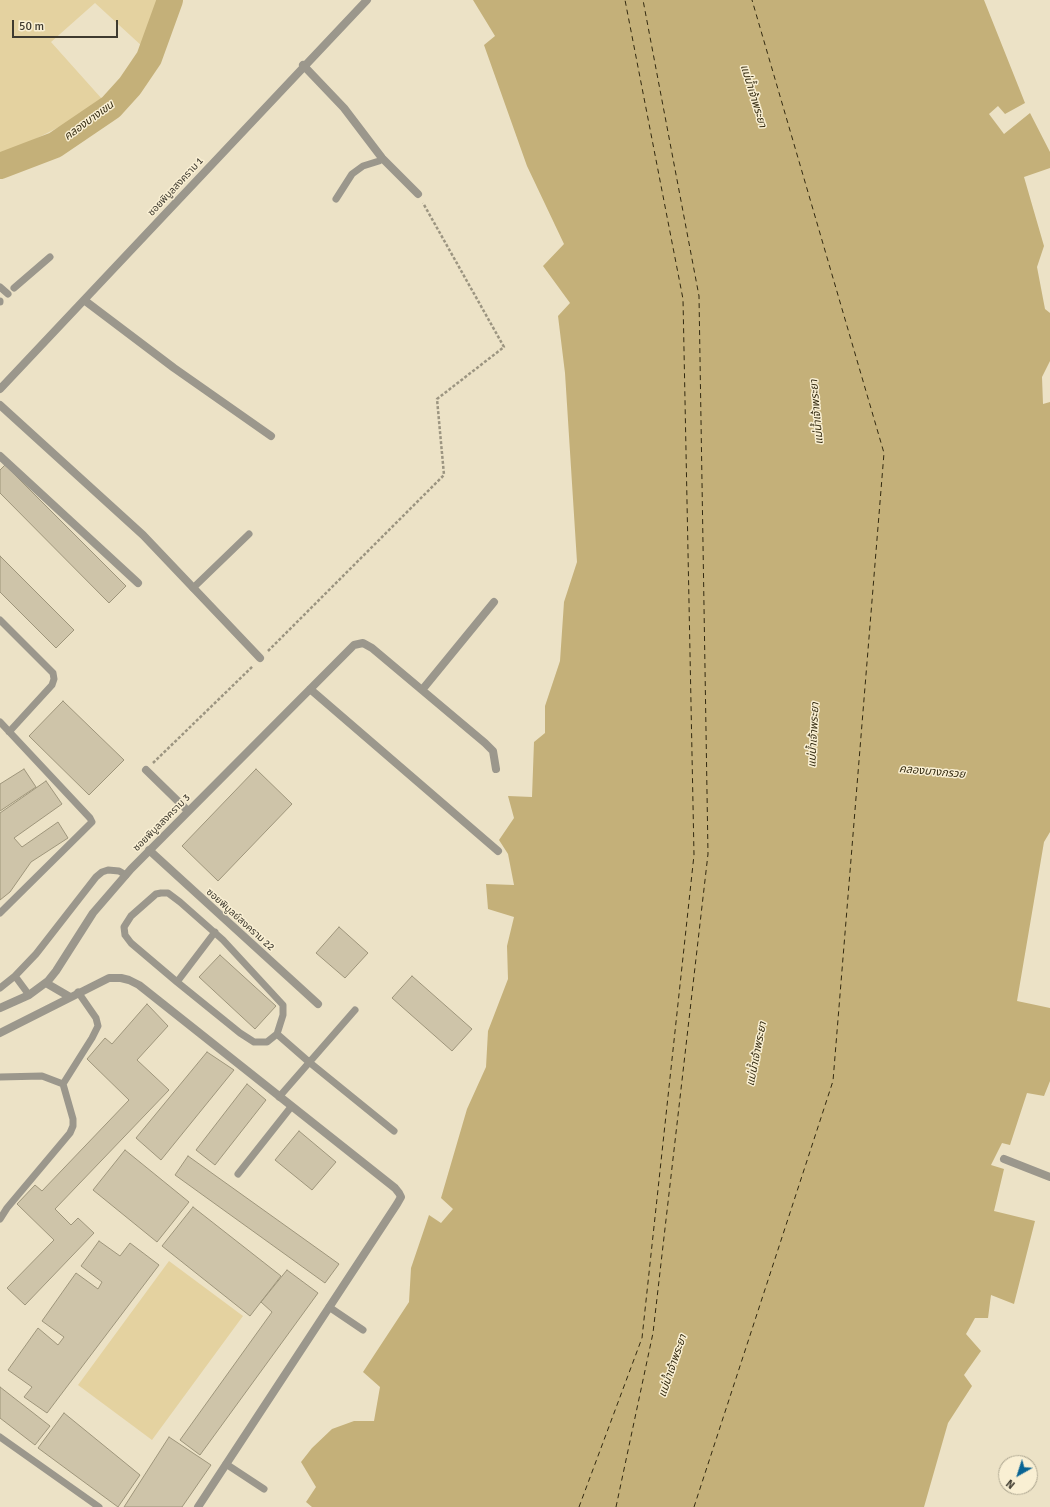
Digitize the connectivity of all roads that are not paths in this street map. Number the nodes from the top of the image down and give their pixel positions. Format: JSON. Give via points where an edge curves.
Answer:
{"nodes":[{"id":1,"x":365,"y":1,"type":"edge"},
{"id":2,"x":303,"y":65,"type":"junction"},
{"id":3,"x":382,"y":158,"type":"junction"},
{"id":4,"x":418,"y":194,"type":"road end"},
{"id":5,"x":336,"y":199,"type":"dead end"},
{"id":6,"x":50,"y":257,"type":"dead end"},
{"id":7,"x":0,"y":287,"type":"edge"},
{"id":8,"x":14,"y":288,"type":"dead end"},
{"id":9,"x":8,"y":294,"type":"dead end"},
{"id":10,"x":84,"y":300,"type":"junction"},
{"id":11,"x":0,"y":389,"type":"edge"},
{"id":12,"x":0,"y":405,"type":"edge"},
{"id":13,"x":271,"y":436,"type":"dead end"},
{"id":14,"x":0,"y":456,"type":"edge"},
{"id":15,"x":249,"y":534,"type":"dead end"},
{"id":16,"x":138,"y":583,"type":"dead end"},
{"id":17,"x":193,"y":588,"type":"junction"},
{"id":18,"x":494,"y":602,"type":"dead end"},
{"id":19,"x":0,"y":620,"type":"edge"},
{"id":20,"x":260,"y":658,"type":"road end"},
{"id":21,"x":310,"y":689,"type":"junction"},
{"id":22,"x":422,"y":690,"type":"junction"},
{"id":23,"x":0,"y":722,"type":"edge"},
{"id":24,"x":9,"y":732,"type":"junction"},
{"id":25,"x":496,"y":769,"type":"dead end"},
{"id":26,"x":146,"y":770,"type":"road end"},
{"id":27,"x":188,"y":811,"type":"junction"},
{"id":28,"x":149,"y":850,"type":"junction"},
{"id":29,"x":498,"y":851,"type":"dead end"},
{"id":30,"x":126,"y":875,"type":"junction"},
{"id":31,"x":0,"y":913,"type":"edge"},
{"id":32,"x":215,"y":932,"type":"junction"},
{"id":33,"x":16,"y":976,"type":"junction"},
{"id":34,"x":177,"y":982,"type":"junction"},
{"id":35,"x":46,"y":983,"type":"junction"},
{"id":36,"x":0,"y":988,"type":"edge"},
{"id":37,"x":78,"y":992,"type":"junction"},
{"id":38,"x":29,"y":995,"type":"junction"},
{"id":39,"x":70,"y":996,"type":"junction"},
{"id":40,"x":318,"y":1004,"type":"dead end"},
{"id":41,"x":0,"y":1008,"type":"edge"},
{"id":42,"x":355,"y":1010,"type":"dead end"},
{"id":43,"x":0,"y":1033,"type":"edge"},
{"id":44,"x":277,"y":1034,"type":"junction"},
{"id":45,"x":308,"y":1062,"type":"junction"},
{"id":46,"x":0,"y":1077,"type":"edge"},
{"id":47,"x":63,"y":1084,"type":"junction"},
{"id":48,"x":279,"y":1097,"type":"junction"},
{"id":49,"x":291,"y":1107,"type":"junction"},
{"id":50,"x":394,"y":1131,"type":"dead end"},
{"id":51,"x":1004,"y":1159,"type":"dead end"},
{"id":52,"x":238,"y":1174,"type":"dead end"},
{"id":53,"x":1050,"y":1177,"type":"edge"},
{"id":54,"x":0,"y":1219,"type":"edge"},
{"id":55,"x":329,"y":1307,"type":"junction"},
{"id":56,"x":363,"y":1330,"type":"dead end"},
{"id":57,"x":0,"y":1437,"type":"edge"},
{"id":58,"x":226,"y":1464,"type":"junction"},
{"id":59,"x":264,"y":1489,"type":"dead end"},
{"id":60,"x":100,"y":1507,"type":"edge"},
{"id":61,"x":198,"y":1507,"type":"edge"}],
"edges":[{"from":1,"to":2,"type":"street","name":"ซอยพิบูลสงคราม 1"},
{"from":2,"to":3,"type":"street","via":[[344,108]]},
{"from":2,"to":10,"type":"street","name":"ซอยพิบูลสงคราม 1"},
{"from":3,"to":4,"type":"street"},
{"from":3,"to":5,"type":"lane","via":[[352,174]]},
{"from":6,"to":8,"type":"lane"},
{"from":7,"to":9,"type":"lane"},
{"from":10,"to":11,"type":"street","name":"ซอยพิบูลสงคราม 1"},
{"from":10,"to":13,"type":"street","via":[[174,368]]},
{"from":12,"to":17,"type":"street","via":[[143,535]]},
{"from":14,"to":16,"type":"street"},
{"from":15,"to":17,"type":"lane"},
{"from":17,"to":20,"type":"street"},
{"from":18,"to":22,"type":"street"},
{"from":19,"to":24,"type":"lane","via":[[53,673],[54,679],[52,685]]},
{"from":21,"to":22,"type":"street","name":"ซอยพิบูลสงคราม 3","via":[[354,644],[363,643]]},
{"from":21,"to":27,"type":"street","name":"ซอยพิบูลสงคราม 3"},
{"from":21,"to":29,"type":"street"},
{"from":22,"to":25,"type":"street","name":"ซอยพิบูลสงคราม 3","via":[[493,751]]},
{"from":23,"to":24,"type":"lane"},
{"from":24,"to":31,"type":"lane","via":[[92,822]]},
{"from":26,"to":27,"type":"street"},
{"from":27,"to":28,"type":"street","name":"ซอยพิบูลสงคราม 3"},
{"from":28,"to":30,"type":"street","name":"ซอยพิบูลสงคราม 3"},
{"from":28,"to":40,"type":"street","name":"ซอยพิบูลย์สงคราม 22"},
{"from":30,"to":33,"type":"lane","via":[[108,870],[96,877]]},
{"from":30,"to":35,"type":"street","name":"ซอยพิบูลสงคราม 3","via":[[93,913]]},
{"from":32,"to":34,"type":"lane"},
{"from":32,"to":34,"type":"lane","via":[[168,893],[156,894],[131,916],[124,927],[130,943]]},
{"from":32,"to":44,"type":"lane","via":[[283,1005],[283,1015]]},
{"from":33,"to":36,"type":"lane"},
{"from":33,"to":38,"type":"lane"},
{"from":34,"to":44,"type":"lane","via":[[254,1042],[267,1042]]},
{"from":35,"to":38,"type":"street","name":"ซอยพิบูลสงคราม 3"},
{"from":35,"to":39,"type":"street"},
{"from":37,"to":39,"type":"street"},
{"from":37,"to":47,"type":"lane","via":[[96,1018],[98,1026]]},
{"from":37,"to":48,"type":"street","via":[[109,978],[121,978],[139,986]]},
{"from":38,"to":41,"type":"street","name":"ซอยพิบูลสงคราม 3"},
{"from":39,"to":43,"type":"street"},
{"from":42,"to":45,"type":"lane"},
{"from":44,"to":45,"type":"lane"},
{"from":45,"to":48,"type":"lane"},
{"from":45,"to":50,"type":"lane"},
{"from":46,"to":47,"type":"lane","via":[[42,1076]]},
{"from":47,"to":54,"type":"lane","via":[[73,1119],[70,1133]]},
{"from":48,"to":49,"type":"street"},
{"from":49,"to":52,"type":"lane"},
{"from":49,"to":55,"type":"street","via":[[396,1188],[400,1197]]},
{"from":51,"to":53,"type":"street"},
{"from":55,"to":56,"type":"lane"},
{"from":55,"to":58,"type":"street"},
{"from":57,"to":60,"type":"lane"},
{"from":58,"to":59,"type":"lane"},
{"from":58,"to":61,"type":"street"}]}
